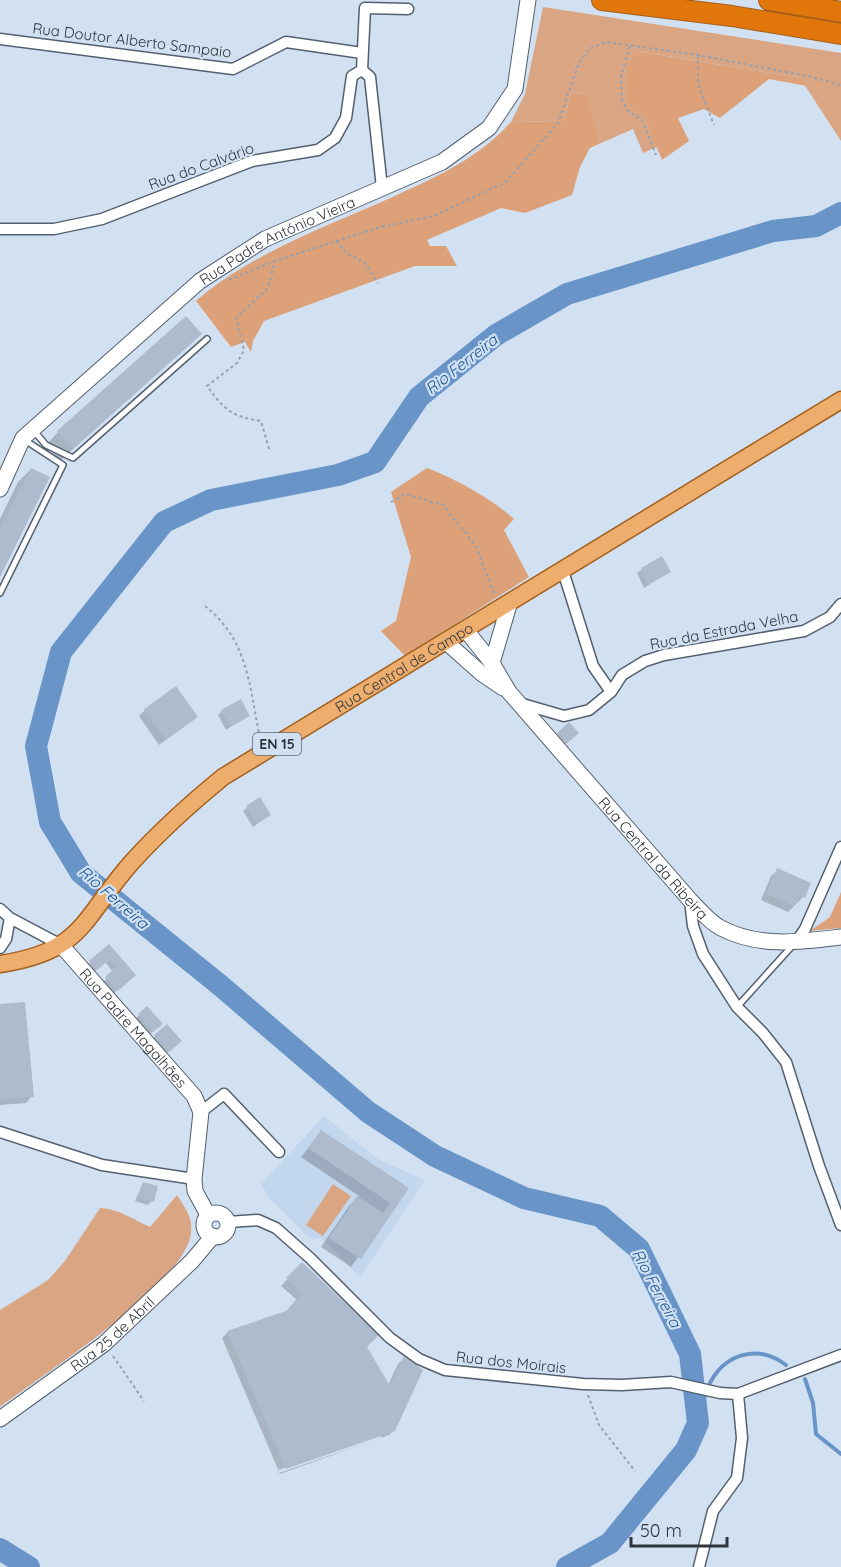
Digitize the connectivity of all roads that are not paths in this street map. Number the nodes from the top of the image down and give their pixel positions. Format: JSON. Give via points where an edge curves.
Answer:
{"nodes":[{"id":1,"x":528,"y":0,"type":"edge"},
{"id":2,"x":602,"y":0,"type":"edge"},
{"id":3,"x":769,"y":0,"type":"edge"},
{"id":4,"x":408,"y":9,"type":"dead end"},
{"id":5,"x":841,"y":12,"type":"edge"},
{"id":6,"x":841,"y":34,"type":"edge"},
{"id":7,"x":0,"y":39,"type":"edge"},
{"id":8,"x":362,"y":53,"type":"junction"},
{"id":9,"x":362,"y":70,"type":"junction"},
{"id":10,"x":382,"y":188,"type":"junction"},
{"id":11,"x":0,"y":229,"type":"edge"},
{"id":12,"x":207,"y":339,"type":"dead end"},
{"id":13,"x":841,"y":400,"type":"edge"},
{"id":14,"x":28,"y":434,"type":"junction"},
{"id":15,"x":4,"y":470,"type":"edge"},
{"id":16,"x":0,"y":489,"type":"edge"},
{"id":17,"x":563,"y":571,"type":"junction"},
{"id":18,"x":0,"y":593,"type":"edge"},
{"id":19,"x":841,"y":604,"type":"edge"},
{"id":20,"x":504,"y":607,"type":"junction"},
{"id":21,"x":465,"y":629,"type":"junction"},
{"id":22,"x":445,"y":641,"type":"junction"},
{"id":23,"x":492,"y":663,"type":"junction"},
{"id":24,"x":611,"y":692,"type":"junction"},
{"id":25,"x":514,"y":698,"type":"junction"},
{"id":26,"x":841,"y":847,"type":"edge"},
{"id":27,"x":690,"y":900,"type":"junction"},
{"id":28,"x":0,"y":909,"type":"edge"},
{"id":29,"x":10,"y":918,"type":"junction"},
{"id":30,"x":841,"y":938,"type":"edge"},
{"id":31,"x":796,"y":942,"type":"junction"},
{"id":32,"x":61,"y":945,"type":"junction"},
{"id":33,"x":0,"y":948,"type":"edge"},
{"id":34,"x":0,"y":964,"type":"edge"},
{"id":35,"x":737,"y":1007,"type":"junction"},
{"id":36,"x":201,"y":1112,"type":"junction"},
{"id":37,"x":0,"y":1132,"type":"edge"},
{"id":38,"x":279,"y":1152,"type":"dead end"},
{"id":39,"x":194,"y":1179,"type":"junction"},
{"id":40,"x":208,"y":1215,"type":"junction"},
{"id":41,"x":228,"y":1222,"type":"junction"},
{"id":42,"x":841,"y":1225,"type":"edge"},
{"id":43,"x":213,"y":1236,"type":"junction"},
{"id":44,"x":841,"y":1355,"type":"edge"},
{"id":45,"x":738,"y":1394,"type":"junction"},
{"id":46,"x":0,"y":1419,"type":"edge"},
{"id":47,"x":699,"y":1567,"type":"edge"}],
"edges":[{"from":1,"to":10,"type":"street","name":"Rua Padre António Vieira","via":[[515,88],[489,128],[442,162]]},
{"from":2,"to":6,"type":"highway"},
{"from":3,"to":5,"type":"highway"},
{"from":4,"to":8,"type":"street","name":"Rua do Calvário","via":[[364,8]]},
{"from":7,"to":8,"type":"street","name":"Rua Doutor Alberto Sampaio","via":[[233,69],[286,42]]},
{"from":8,"to":9,"type":"street","name":"Rua do Calvário"},
{"from":9,"to":10,"type":"street","name":"Rua do Calvário","via":[[370,77]]},
{"from":9,"to":11,"type":"street","name":"Rua do Calvário","via":[[352,76],[346,118],[335,138],[318,150],[252,161],[102,219],[54,229]]},
{"from":10,"to":14,"type":"street","name":"Rua Padre António Vieira","via":[[265,239],[200,281]]},
{"from":12,"to":14,"type":"lane","via":[[72,458]]},
{"from":13,"to":17,"type":"main road","name":"Rua Central de Campo","number":"EN 15"},
{"from":14,"to":15,"type":"street","name":"Rua Padre António Vieira"},
{"from":14,"to":18,"type":"lane","via":[[63,465]]},
{"from":15,"to":16,"type":"street","name":"Rua Padre António Vieira"},
{"from":17,"to":20,"type":"main road","name":"Rua Central de Campo","number":"EN 15"},
{"from":17,"to":24,"type":"street","via":[[593,666]]},
{"from":19,"to":24,"type":"street","name":"Rua da Estrada Velha","via":[[830,617],[804,631],[645,661],[622,675]]},
{"from":20,"to":21,"type":"main road","name":"Rua Central de Campo","number":"EN 15"},
{"from":20,"to":23,"type":"street"},
{"from":21,"to":22,"type":"main road","name":"Rua Central de Campo","number":"EN 15"},
{"from":21,"to":23,"type":"street","name":"Rua Central da Ribeira"},
{"from":22,"to":25,"type":"street","name":"Rua Central da Ribeira"},
{"from":22,"to":32,"type":"main road","name":"Rua Central de Campo","number":"EN 15","via":[[223,777],[168,822],[126,869],[87,923]]},
{"from":23,"to":25,"type":"street","name":"Rua Central da Ribeira"},
{"from":24,"to":25,"type":"street","name":"Rua da Estrada Velha","via":[[589,710],[564,716]]},
{"from":25,"to":27,"type":"street","name":"Rua Central da Ribeira"},
{"from":26,"to":31,"type":"street"},
{"from":27,"to":31,"type":"street","name":"Rua Central da Ribeira","via":[[719,928],[754,941]]},
{"from":27,"to":35,"type":"street","via":[[693,926],[703,954]]},
{"from":28,"to":29,"type":"street"},
{"from":29,"to":32,"type":"street"},
{"from":29,"to":33,"type":"street"},
{"from":30,"to":31,"type":"street","name":"Rua Central da Ribeira"},
{"from":31,"to":35,"type":"lane"},
{"from":32,"to":34,"type":"main road","name":"Rua Central de Campo","number":"EN 15","via":[[30,960]]},
{"from":32,"to":36,"type":"street","name":"Rua Padre Magalhães","via":[[194,1096]]},
{"from":35,"to":42,"type":"street","via":[[786,1062]]},
{"from":36,"to":38,"type":"street","via":[[224,1094]]},
{"from":36,"to":39,"type":"street"},
{"from":37,"to":39,"type":"street","via":[[102,1165]]},
{"from":39,"to":40,"type":"street","via":[[195,1191]]},
{"from":40,"to":41,"type":"street","via":[[218,1213]]},
{"from":40,"to":43,"type":"street","via":[[205,1229]]},
{"from":41,"to":43,"type":"street","via":[[224,1233]]},
{"from":41,"to":45,"type":"street","name":"Rua dos Moirais","via":[[258,1220],[276,1228],[390,1338],[418,1359],[445,1370],[583,1384],[671,1382]]},
{"from":43,"to":46,"type":"street","name":"Rua 25 de Abril","via":[[192,1262],[104,1344]]},
{"from":44,"to":45,"type":"street"},
{"from":45,"to":47,"type":"street","via":[[742,1438],[737,1478],[712,1510]]}]}
